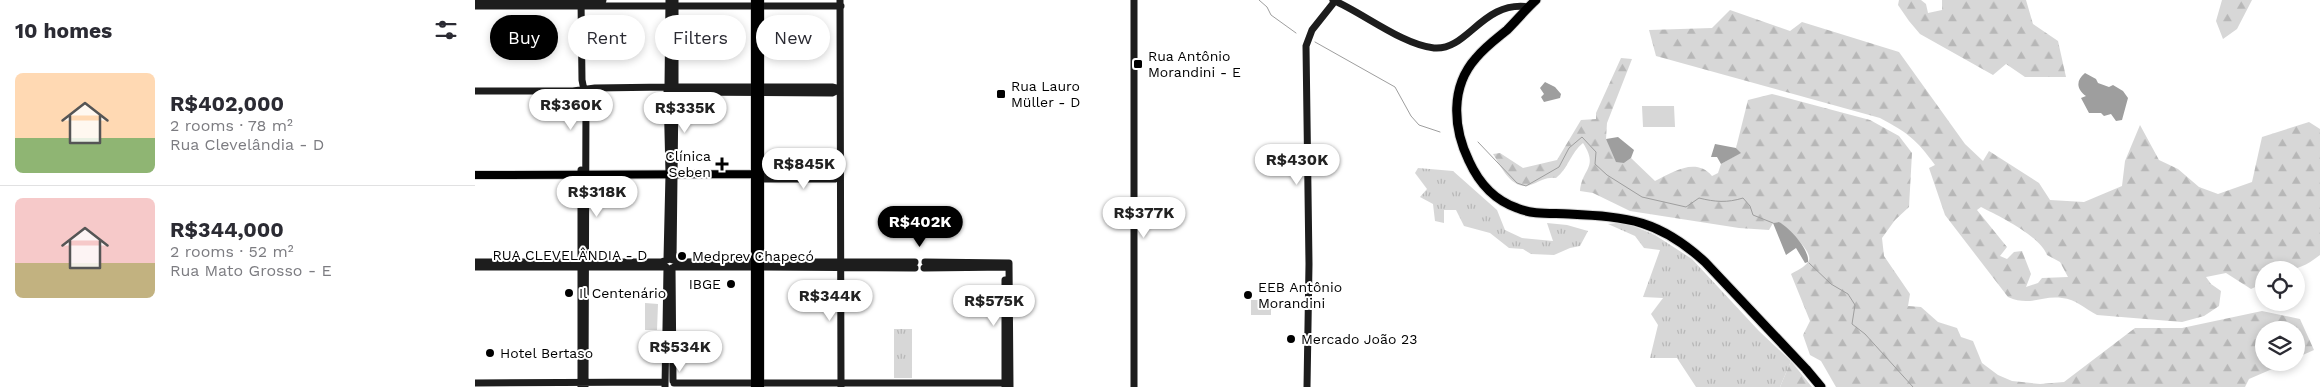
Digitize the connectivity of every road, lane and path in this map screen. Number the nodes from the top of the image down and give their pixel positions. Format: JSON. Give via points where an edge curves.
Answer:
{"nodes":[{"id":1,"x":475,"y":0,"type":"edge"},
{"id":2,"x":603,"y":0,"type":"edge"},
{"id":3,"x":1134,"y":0,"type":"edge"},
{"id":4,"x":1334,"y":0,"type":"edge"},
{"id":5,"x":1536,"y":0,"type":"edge"},
{"id":6,"x":841,"y":2,"type":"edge"},
{"id":7,"x":531,"y":3,"type":"edge"},
{"id":8,"x":583,"y":3,"type":"edge"},
{"id":9,"x":626,"y":3,"type":"edge"},
{"id":10,"x":672,"y":3,"type":"edge"},
{"id":11,"x":717,"y":3,"type":"edge"},
{"id":12,"x":758,"y":3,"type":"edge"},
{"id":13,"x":800,"y":3,"type":"edge"},
{"id":14,"x":475,"y":6,"type":"edge"},
{"id":15,"x":1529,"y":6,"type":"junction"},
{"id":16,"x":475,"y":87,"type":"edge"},
{"id":17,"x":556,"y":89,"type":"junction"},
{"id":18,"x":840,"y":89,"type":"junction"},
{"id":19,"x":584,"y":90,"type":"junction"},
{"id":20,"x":672,"y":90,"type":"junction"},
{"id":21,"x":758,"y":90,"type":"junction"},
{"id":22,"x":475,"y":91,"type":"edge"},
{"id":23,"x":475,"y":175,"type":"edge"},
{"id":24,"x":840,"y":176,"type":"junction"},
{"id":25,"x":584,"y":177,"type":"junction"},
{"id":26,"x":672,"y":177,"type":"junction"},
{"id":27,"x":758,"y":177,"type":"junction"},
{"id":28,"x":475,"y":179,"type":"edge"},
{"id":29,"x":475,"y":262,"type":"edge"},
{"id":30,"x":584,"y":264,"type":"junction"},
{"id":31,"x":670,"y":264,"type":"junction"},
{"id":32,"x":757,"y":264,"type":"junction"},
{"id":33,"x":841,"y":264,"type":"junction"},
{"id":34,"x":475,"y":267,"type":"edge"},
{"id":35,"x":559,"y":267,"type":"junction"},
{"id":36,"x":581,"y":284,"type":"junction"},
{"id":37,"x":475,"y":383,"type":"edge"},
{"id":38,"x":670,"y":384,"type":"edge"},
{"id":39,"x":583,"y":385,"type":"edge"},
{"id":40,"x":757,"y":385,"type":"edge"},
{"id":41,"x":800,"y":385,"type":"edge"},
{"id":42,"x":841,"y":385,"type":"edge"},
{"id":43,"x":964,"y":385,"type":"edge"},
{"id":44,"x":1007,"y":385,"type":"edge"},
{"id":45,"x":1134,"y":387,"type":"edge"},
{"id":46,"x":1307,"y":387,"type":"edge"},
{"id":47,"x":1821,"y":387,"type":"edge"}],
"edges":[{"from":1,"to":7,"type":"street"},
{"from":2,"to":8,"type":"street"},
{"from":3,"to":45,"type":"street"},
{"from":4,"to":15,"type":"street","via":[[1376,24],[1420,44],[1437,48],[1452,44],[1497,10]]},
{"from":4,"to":46,"type":"street","via":[[1312,30],[1306,46]]},
{"from":5,"to":15,"type":"highway"},
{"from":6,"to":13,"type":"street"},
{"from":6,"to":18,"type":"street"},
{"from":7,"to":8,"type":"street"},
{"from":7,"to":14,"type":"street"},
{"from":8,"to":9,"type":"street"},
{"from":8,"to":19,"type":"street"},
{"from":9,"to":10,"type":"street"},
{"from":10,"to":11,"type":"street"},
{"from":10,"to":20,"type":"street"},
{"from":11,"to":12,"type":"street"},
{"from":12,"to":13,"type":"street"},
{"from":12,"to":21,"type":"main road"},
{"from":15,"to":47,"type":"highway","via":[[1474,59],[1461,83],[1456,105],[1458,131],[1479,179],[1490,193],[1517,209],[1623,218],[1663,231],[1705,262]]},
{"from":16,"to":17,"type":"street"},
{"from":17,"to":19,"type":"street"},
{"from":17,"to":22,"type":"street"},
{"from":18,"to":21,"type":"street","via":[[832,93]]},
{"from":18,"to":24,"type":"street"},
{"from":19,"to":20,"type":"street"},
{"from":19,"to":25,"type":"street"},
{"from":20,"to":21,"type":"street"},
{"from":20,"to":26,"type":"street"},
{"from":21,"to":27,"type":"main road"},
{"from":23,"to":25,"type":"main road"},
{"from":24,"to":27,"type":"street"},
{"from":24,"to":33,"type":"street"},
{"from":25,"to":26,"type":"main road"},
{"from":25,"to":28,"type":"main road"},
{"from":25,"to":30,"type":"street"},
{"from":26,"to":27,"type":"main road"},
{"from":26,"to":31,"type":"street"},
{"from":27,"to":32,"type":"main road"},
{"from":29,"to":30,"type":"street","name":"RUA CLEVELÂNDIA - D"},
{"from":30,"to":31,"type":"street","name":"RUA CLEVELÂNDIA - D"},
{"from":30,"to":35,"type":"street","name":"RUA CLEVELÂNDIA - D"},
{"from":30,"to":36,"type":"street"},
{"from":30,"to":39,"type":"street"},
{"from":31,"to":32,"type":"street","name":"RUA CLEVELÂNDIA - D"},
{"from":31,"to":38,"type":"street"},
{"from":32,"to":33,"type":"street","name":"RUA CLEVELÂNDIA - D"},
{"from":32,"to":40,"type":"main road"},
{"from":33,"to":42,"type":"street"},
{"from":33,"to":44,"type":"street","name":"RUA CLEVELÂNDIA - D","via":[[915,265],[921,259],[925,265],[1007,265]]},
{"from":34,"to":35,"type":"street","name":"RUA CLEVELÂNDIA - D"},
{"from":35,"to":36,"type":"street","via":[[573,270]]},
{"from":36,"to":39,"type":"street"},
{"from":37,"to":39,"type":"street"},
{"from":38,"to":39,"type":"street"},
{"from":38,"to":40,"type":"street"},
{"from":40,"to":41,"type":"street"},
{"from":41,"to":42,"type":"street"},
{"from":42,"to":43,"type":"street"},
{"from":43,"to":44,"type":"street"}]}
